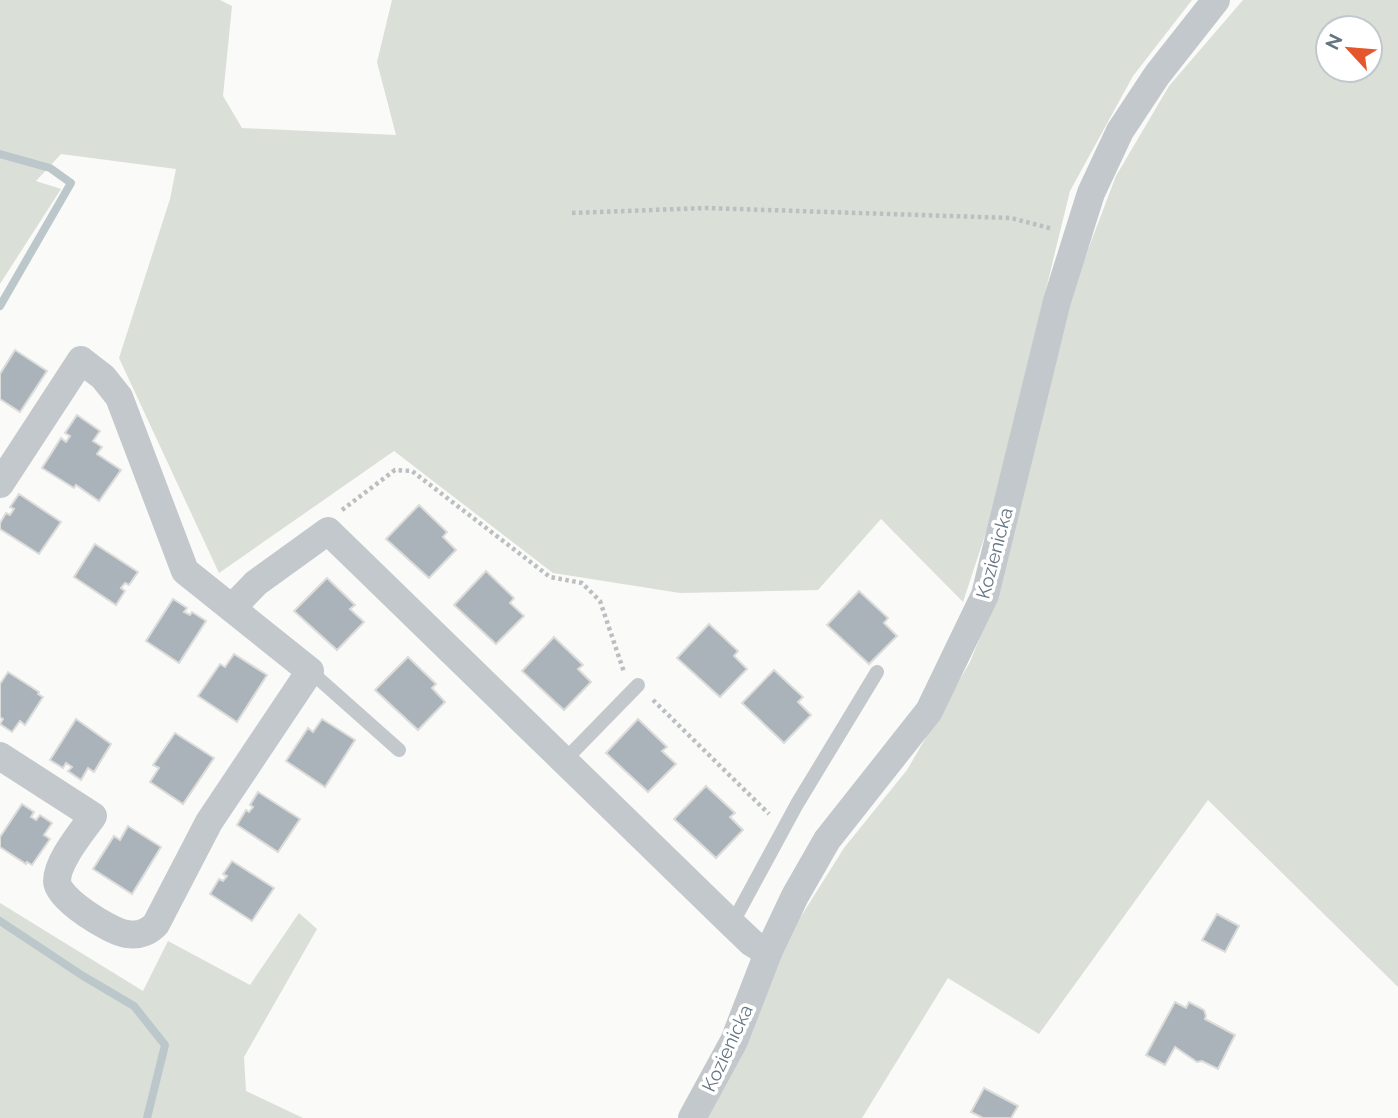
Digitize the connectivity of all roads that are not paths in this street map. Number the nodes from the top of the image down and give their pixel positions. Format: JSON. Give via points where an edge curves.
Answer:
{"nodes":[{"id":1,"x":1216,"y":0,"type":"edge"},
{"id":2,"x":0,"y":484,"type":"edge"},
{"id":3,"x":232,"y":608,"type":"junction"},
{"id":4,"x":310,"y":671,"type":"junction"},
{"id":5,"x":877,"y":672,"type":"dead end"},
{"id":6,"x":638,"y":685,"type":"road end"},
{"id":7,"x":398,"y":750,"type":"dead end"},
{"id":8,"x":0,"y":756,"type":"edge"},
{"id":9,"x":564,"y":761,"type":"junction"},
{"id":10,"x":732,"y":924,"type":"junction"},
{"id":11,"x":768,"y":953,"type":"junction"},
{"id":12,"x":692,"y":1118,"type":"edge"}],
"edges":[{"from":1,"to":11,"type":"street","name":"Kozienicka","via":[[1120,131],[1091,193],[1057,301],[985,595],[929,711],[827,840]]},
{"from":2,"to":3,"type":"street","via":[[81,360],[119,397],[186,571]]},
{"from":3,"to":4,"type":"street"},
{"from":3,"to":9,"type":"street","via":[[256,583],[328,531]]},
{"from":4,"to":7,"type":"lane"},
{"from":4,"to":8,"type":"street","via":[[209,822],[156,923],[136,934],[116,931],[67,900],[57,886],[63,862],[93,816]]},
{"from":5,"to":10,"type":"lane"},
{"from":6,"to":9,"type":"lane"},
{"from":9,"to":10,"type":"street"},
{"from":10,"to":11,"type":"street"},
{"from":11,"to":12,"type":"street","name":"Kozienicka","via":[[734,1041]]}]}
